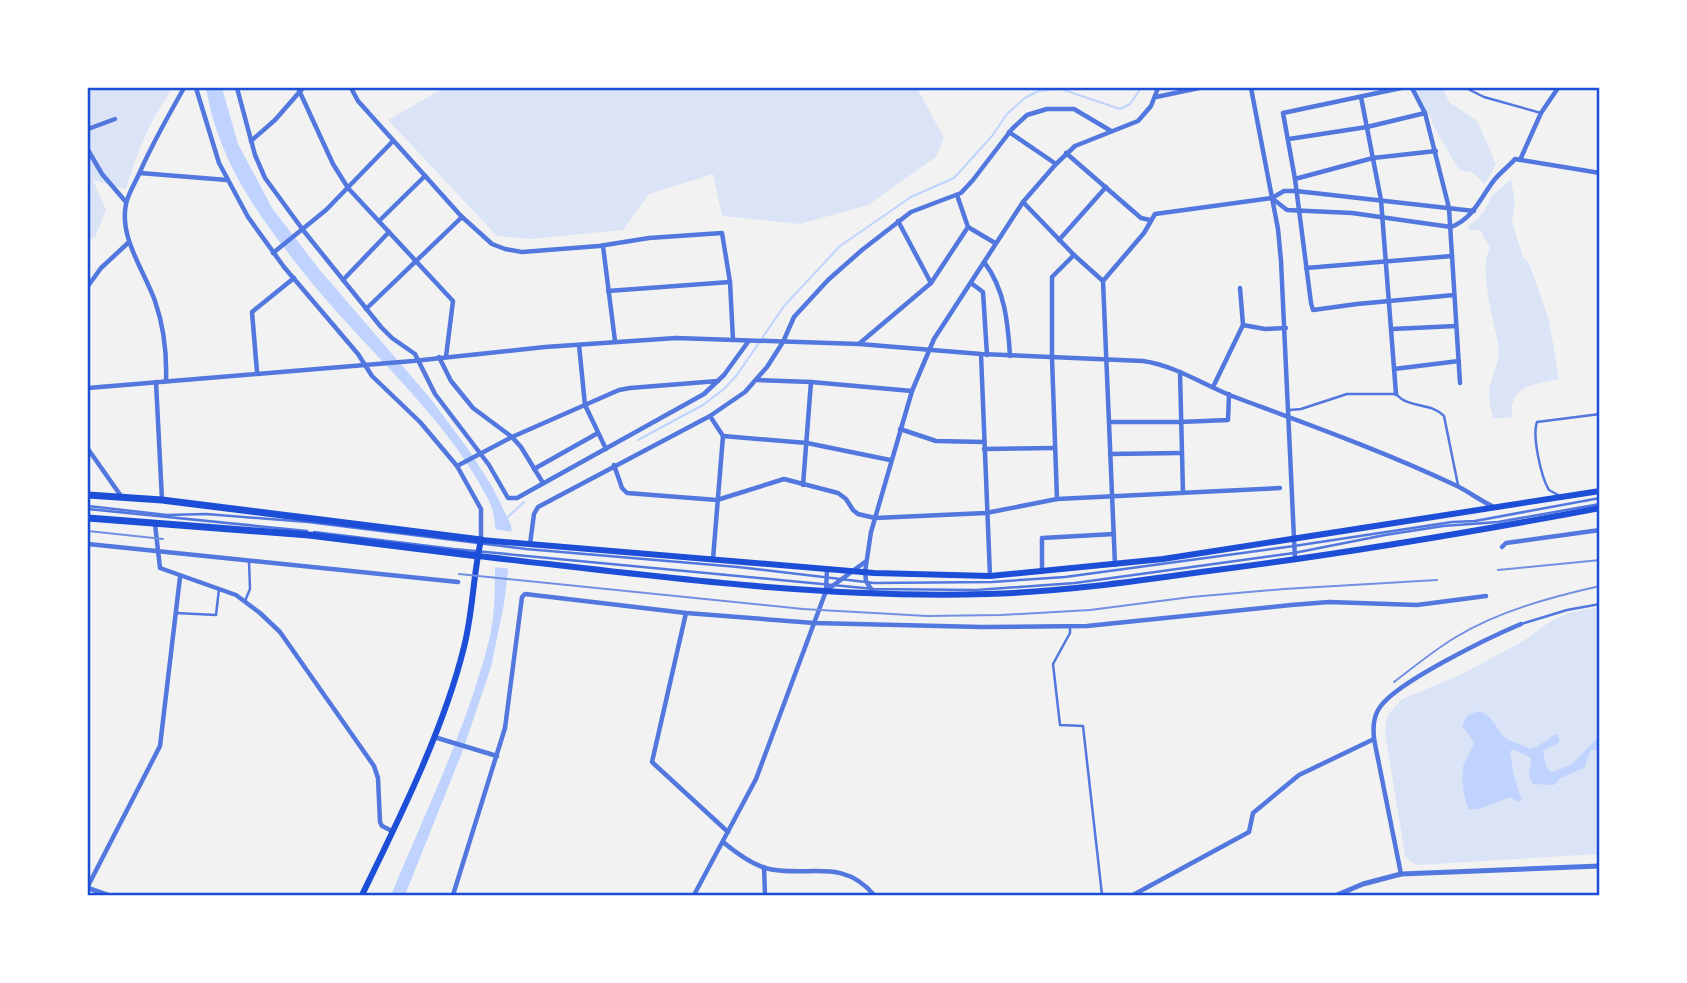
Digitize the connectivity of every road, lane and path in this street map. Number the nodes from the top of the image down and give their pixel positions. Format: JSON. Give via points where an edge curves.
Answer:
{"nodes":[{"id":1,"x":184,"y":88,"type":"edge"},
{"id":2,"x":196,"y":88,"type":"edge"},
{"id":3,"x":237,"y":88,"type":"edge"},
{"id":4,"x":351,"y":88,"type":"edge"},
{"id":5,"x":1158,"y":88,"type":"edge"},
{"id":6,"x":1199,"y":88,"type":"edge"},
{"id":7,"x":1251,"y":88,"type":"edge"},
{"id":8,"x":1401,"y":88,"type":"edge"},
{"id":9,"x":1412,"y":88,"type":"edge"},
{"id":10,"x":1466,"y":88,"type":"edge"},
{"id":11,"x":1558,"y":88,"type":"edge"},
{"id":12,"x":300,"y":89,"type":"edge"},
{"id":13,"x":1155,"y":97,"type":"junction"},
{"id":14,"x":1361,"y":97,"type":"junction"},
{"id":15,"x":1541,"y":113,"type":"junction"},
{"id":16,"x":1425,"y":114,"type":"junction"},
{"id":17,"x":115,"y":119,"type":"dead end"},
{"id":18,"x":1367,"y":127,"type":"junction"},
{"id":19,"x":88,"y":129,"type":"edge"},
{"id":20,"x":1111,"y":131,"type":"junction"},
{"id":21,"x":1009,"y":132,"type":"junction"},
{"id":22,"x":1289,"y":139,"type":"junction"},
{"id":23,"x":251,"y":141,"type":"junction"},
{"id":24,"x":393,"y":141,"type":"junction"},
{"id":25,"x":88,"y":149,"type":"edge"},
{"id":26,"x":1436,"y":151,"type":"junction"},
{"id":27,"x":1066,"y":153,"type":"junction"},
{"id":28,"x":1373,"y":158,"type":"junction"},
{"id":29,"x":1520,"y":160,"type":"junction"},
{"id":30,"x":1056,"y":164,"type":"junction"},
{"id":31,"x":140,"y":173,"type":"junction"},
{"id":32,"x":1600,"y":173,"type":"edge"},
{"id":33,"x":425,"y":176,"type":"junction"},
{"id":34,"x":1295,"y":179,"type":"junction"},
{"id":35,"x":227,"y":180,"type":"junction"},
{"id":36,"x":1105,"y":187,"type":"junction"},
{"id":37,"x":348,"y":188,"type":"junction"},
{"id":38,"x":1296,"y":191,"type":"junction"},
{"id":39,"x":957,"y":195,"type":"junction"},
{"id":40,"x":1272,"y":198,"type":"junction"},
{"id":41,"x":1381,"y":200,"type":"junction"},
{"id":42,"x":1023,"y":202,"type":"junction"},
{"id":43,"x":126,"y":203,"type":"junction"},
{"id":44,"x":1449,"y":208,"type":"junction"},
{"id":45,"x":1299,"y":209,"type":"junction"},
{"id":46,"x":1475,"y":211,"type":"junction"},
{"id":47,"x":462,"y":217,"type":"junction"},
{"id":48,"x":1383,"y":217,"type":"junction"},
{"id":49,"x":1150,"y":220,"type":"junction"},
{"id":50,"x":379,"y":221,"type":"junction"},
{"id":51,"x":898,"y":221,"type":"junction"},
{"id":52,"x":968,"y":227,"type":"junction"},
{"id":53,"x":1451,"y":227,"type":"junction"},
{"id":54,"x":301,"y":231,"type":"junction"},
{"id":55,"x":389,"y":232,"type":"junction"},
{"id":56,"x":1059,"y":240,"type":"junction"},
{"id":57,"x":128,"y":243,"type":"junction"},
{"id":58,"x":995,"y":243,"type":"junction"},
{"id":59,"x":603,"y":246,"type":"junction"},
{"id":60,"x":274,"y":252,"type":"junction"},
{"id":61,"x":1074,"y":255,"type":"junction"},
{"id":62,"x":1452,"y":256,"type":"junction"},
{"id":63,"x":416,"y":261,"type":"junction"},
{"id":64,"x":984,"y":262,"type":"junction"},
{"id":65,"x":1386,"y":262,"type":"junction"},
{"id":66,"x":1306,"y":268,"type":"junction"},
{"id":67,"x":293,"y":278,"type":"junction"},
{"id":68,"x":343,"y":280,"type":"junction"},
{"id":69,"x":1104,"y":281,"type":"junction"},
{"id":70,"x":730,"y":282,"type":"junction"},
{"id":71,"x":971,"y":282,"type":"junction"},
{"id":72,"x":931,"y":283,"type":"junction"},
{"id":73,"x":88,"y":286,"type":"edge"},
{"id":74,"x":1240,"y":288,"type":"dead end"},
{"id":75,"x":608,"y":292,"type":"junction"},
{"id":76,"x":1454,"y":295,"type":"junction"},
{"id":77,"x":1390,"y":300,"type":"junction"},
{"id":78,"x":366,"y":309,"type":"junction"},
{"id":79,"x":1243,"y":325,"type":"junction"},
{"id":80,"x":1456,"y":326,"type":"junction"},
{"id":81,"x":1286,"y":328,"type":"junction"},
{"id":82,"x":1392,"y":329,"type":"junction"},
{"id":83,"x":733,"y":340,"type":"junction"},
{"id":84,"x":614,"y":341,"type":"junction"},
{"id":85,"x":750,"y":342,"type":"junction"},
{"id":86,"x":781,"y":342,"type":"junction"},
{"id":87,"x":859,"y":344,"type":"junction"},
{"id":88,"x":579,"y":345,"type":"junction"},
{"id":89,"x":928,"y":351,"type":"junction"},
{"id":90,"x":984,"y":354,"type":"junction"},
{"id":91,"x":1010,"y":356,"type":"junction"},
{"id":92,"x":439,"y":357,"type":"junction"},
{"id":93,"x":446,"y":357,"type":"junction"},
{"id":94,"x":1052,"y":358,"type":"junction"},
{"id":95,"x":416,"y":360,"type":"junction"},
{"id":96,"x":1105,"y":360,"type":"junction"},
{"id":97,"x":1459,"y":361,"type":"junction"},
{"id":98,"x":365,"y":365,"type":"junction"},
{"id":99,"x":1394,"y":369,"type":"junction"},
{"id":100,"x":257,"y":372,"type":"junction"},
{"id":101,"x":1180,"y":372,"type":"junction"},
{"id":102,"x":757,"y":380,"type":"junction"},
{"id":103,"x":166,"y":381,"type":"junction"},
{"id":104,"x":719,"y":381,"type":"junction"},
{"id":105,"x":156,"y":382,"type":"junction"},
{"id":106,"x":811,"y":382,"type":"junction"},
{"id":107,"x":1460,"y":383,"type":"dead end"},
{"id":108,"x":1213,"y":387,"type":"junction"},
{"id":109,"x":88,"y":388,"type":"edge"},
{"id":110,"x":912,"y":391,"type":"junction"},
{"id":111,"x":1229,"y":394,"type":"junction"},
{"id":112,"x":1396,"y":394,"type":"junction"},
{"id":113,"x":585,"y":405,"type":"junction"},
{"id":114,"x":1290,"y":410,"type":"junction"},
{"id":115,"x":1600,"y":414,"type":"edge"},
{"id":116,"x":710,"y":416,"type":"junction"},
{"id":117,"x":1290,"y":416,"type":"junction"},
{"id":118,"x":1109,"y":422,"type":"junction"},
{"id":119,"x":1180,"y":422,"type":"junction"},
{"id":120,"x":900,"y":429,"type":"junction"},
{"id":121,"x":598,"y":433,"type":"junction"},
{"id":122,"x":723,"y":436,"type":"junction"},
{"id":123,"x":512,"y":437,"type":"junction"},
{"id":124,"x":984,"y":442,"type":"junction"},
{"id":125,"x":807,"y":443,"type":"junction"},
{"id":126,"x":1055,"y":448,"type":"junction"},
{"id":127,"x":88,"y":449,"type":"edge"},
{"id":128,"x":606,"y":449,"type":"junction"},
{"id":129,"x":984,"y":449,"type":"junction"},
{"id":130,"x":479,"y":453,"type":"junction"},
{"id":131,"x":1181,"y":453,"type":"junction"},
{"id":132,"x":1110,"y":454,"type":"junction"},
{"id":133,"x":890,"y":460,"type":"junction"},
{"id":134,"x":458,"y":465,"type":"junction"},
{"id":135,"x":614,"y":466,"type":"junction"},
{"id":136,"x":534,"y":469,"type":"junction"},
{"id":137,"x":542,"y":483,"type":"junction"},
{"id":138,"x":803,"y":485,"type":"junction"},
{"id":139,"x":1458,"y":486,"type":"junction"},
{"id":140,"x":1280,"y":488,"type":"dead end"},
{"id":141,"x":1600,"y":491,"type":"edge"},
{"id":142,"x":1183,"y":493,"type":"junction"},
{"id":143,"x":88,"y":495,"type":"edge"},
{"id":144,"x":121,"y":496,"type":"junction"},
{"id":145,"x":1564,"y":497,"type":"junction"},
{"id":146,"x":1112,"y":498,"type":"junction"},
{"id":147,"x":1600,"y":498,"type":"edge"},
{"id":148,"x":1057,"y":499,"type":"junction"},
{"id":149,"x":162,"y":500,"type":"junction"},
{"id":150,"x":717,"y":500,"type":"junction"},
{"id":151,"x":1600,"y":506,"type":"edge"},
{"id":152,"x":88,"y":508,"type":"edge"},
{"id":153,"x":1496,"y":508,"type":"junction"},
{"id":154,"x":986,"y":513,"type":"junction"},
{"id":155,"x":88,"y":518,"type":"edge"},
{"id":156,"x":875,"y":518,"type":"junction"},
{"id":157,"x":155,"y":524,"type":"junction"},
{"id":158,"x":1600,"y":530,"type":"edge"},
{"id":159,"x":1114,"y":534,"type":"junction"},
{"id":160,"x":1294,"y":543,"type":"junction"},
{"id":161,"x":88,"y":544,"type":"edge"},
{"id":162,"x":482,"y":546,"type":"junction"},
{"id":163,"x":528,"y":546,"type":"junction"},
{"id":164,"x":1502,"y":548,"type":"dead end"},
{"id":165,"x":156,"y":552,"type":"junction"},
{"id":166,"x":1295,"y":556,"type":"junction"},
{"id":167,"x":713,"y":559,"type":"junction"},
{"id":168,"x":249,"y":561,"type":"junction"},
{"id":169,"x":866,"y":561,"type":"junction"},
{"id":170,"x":1115,"y":565,"type":"junction"},
{"id":171,"x":851,"y":571,"type":"junction"},
{"id":172,"x":865,"y":572,"type":"junction"},
{"id":173,"x":827,"y":573,"type":"junction"},
{"id":174,"x":1042,"y":573,"type":"junction"},
{"id":175,"x":990,"y":576,"type":"junction"},
{"id":176,"x":180,"y":577,"type":"junction"},
{"id":177,"x":843,"y":578,"type":"junction"},
{"id":178,"x":458,"y":582,"type":"dead end"},
{"id":179,"x":866,"y":582,"type":"junction"},
{"id":180,"x":835,"y":584,"type":"junction"},
{"id":181,"x":827,"y":587,"type":"junction"},
{"id":182,"x":219,"y":588,"type":"junction"},
{"id":183,"x":872,"y":591,"type":"junction"},
{"id":184,"x":1486,"y":596,"type":"dead end"},
{"id":185,"x":245,"y":601,"type":"junction"},
{"id":186,"x":1600,"y":604,"type":"edge"},
{"id":187,"x":176,"y":613,"type":"junction"},
{"id":188,"x":686,"y":613,"type":"junction"},
{"id":189,"x":814,"y":623,"type":"junction"},
{"id":190,"x":1521,"y":624,"type":"joint"},
{"id":191,"x":1070,"y":627,"type":"junction"},
{"id":192,"x":433,"y":737,"type":"junction"},
{"id":193,"x":1374,"y":739,"type":"junction"},
{"id":194,"x":494,"y":755,"type":"junction"},
{"id":195,"x":392,"y":831,"type":"junction"},
{"id":196,"x":728,"y":832,"type":"junction"},
{"id":197,"x":722,"y":842,"type":"junction"},
{"id":198,"x":1600,"y":866,"type":"edge"},
{"id":199,"x":764,"y":867,"type":"junction"},
{"id":200,"x":1401,"y":874,"type":"junction"},
{"id":201,"x":88,"y":887,"type":"edge"},
{"id":202,"x":108,"y":895,"type":"edge"},
{"id":203,"x":362,"y":895,"type":"edge"},
{"id":204,"x":453,"y":895,"type":"edge"},
{"id":205,"x":694,"y":895,"type":"edge"},
{"id":206,"x":765,"y":895,"type":"edge"},
{"id":207,"x":874,"y":895,"type":"edge"},
{"id":208,"x":1102,"y":895,"type":"edge"},
{"id":209,"x":1133,"y":895,"type":"edge"},
{"id":210,"x":1337,"y":895,"type":"edge"}],
"edges":[{"from":1,"to":31,"type":"street"},
{"from":2,"to":35,"type":"street"},
{"from":3,"to":23,"type":"street"},
{"from":4,"to":24,"type":"street"},
{"from":5,"to":13,"type":"street"},
{"from":6,"to":13,"type":"street"},
{"from":7,"to":40,"type":"street"},
{"from":8,"to":14,"type":"street"},
{"from":9,"to":16,"type":"street"},
{"from":10,"to":15,"type":"lane"},
{"from":11,"to":15,"type":"street"},
{"from":12,"to":23,"type":"street"},
{"from":12,"to":37,"type":"street"},
{"from":13,"to":20,"type":"street","via":[[1138,121]]},
{"from":14,"to":18,"type":"street"},
{"from":14,"to":22,"type":"street","via":[[1283,113]]},
{"from":15,"to":29,"type":"street"},
{"from":16,"to":18,"type":"street"},
{"from":16,"to":26,"type":"street"},
{"from":17,"to":19,"type":"street"},
{"from":18,"to":22,"type":"street"},
{"from":18,"to":28,"type":"street"},
{"from":20,"to":21,"type":"street","via":[[1078,110],[1063,108],[1035,111]]},
{"from":20,"to":27,"type":"street"},
{"from":21,"to":30,"type":"street"},
{"from":21,"to":39,"type":"street"},
{"from":22,"to":34,"type":"street"},
{"from":23,"to":54,"type":"street","via":[[260,170]]},
{"from":24,"to":33,"type":"street"},
{"from":24,"to":37,"type":"street"},
{"from":25,"to":43,"type":"street"},
{"from":26,"to":28,"type":"street"},
{"from":26,"to":44,"type":"street"},
{"from":27,"to":30,"type":"street"},
{"from":27,"to":36,"type":"street"},
{"from":28,"to":34,"type":"street"},
{"from":28,"to":41,"type":"street"},
{"from":29,"to":32,"type":"street"},
{"from":29,"to":46,"type":"street","via":[[1515,159],[1495,180]]},
{"from":30,"to":42,"type":"street"},
{"from":31,"to":35,"type":"street"},
{"from":31,"to":43,"type":"street"},
{"from":33,"to":47,"type":"street"},
{"from":33,"to":50,"type":"street"},
{"from":34,"to":38,"type":"street"},
{"from":35,"to":60,"type":"street"},
{"from":36,"to":49,"type":"street","via":[[1140,218]]},
{"from":36,"to":56,"type":"street"},
{"from":37,"to":50,"type":"street"},
{"from":37,"to":54,"type":"street"},
{"from":38,"to":40,"type":"street"},
{"from":38,"to":41,"type":"street"},
{"from":38,"to":45,"type":"street"},
{"from":39,"to":51,"type":"street","via":[[918,208]]},
{"from":39,"to":52,"type":"street"},
{"from":40,"to":45,"type":"street","via":[[1287,210]]},
{"from":40,"to":49,"type":"street","via":[[1155,214]]},
{"from":40,"to":81,"type":"street"},
{"from":41,"to":44,"type":"street"},
{"from":41,"to":48,"type":"street"},
{"from":42,"to":56,"type":"street"},
{"from":42,"to":58,"type":"street"},
{"from":43,"to":57,"type":"street"},
{"from":44,"to":46,"type":"street"},
{"from":44,"to":53,"type":"street"},
{"from":45,"to":48,"type":"street"},
{"from":45,"to":66,"type":"street"},
{"from":46,"to":53,"type":"street"},
{"from":47,"to":59,"type":"street","via":[[492,244],[505,249],[522,252]]},
{"from":47,"to":63,"type":"street"},
{"from":48,"to":53,"type":"street"},
{"from":48,"to":65,"type":"street"},
{"from":49,"to":69,"type":"street"},
{"from":50,"to":55,"type":"street"},
{"from":51,"to":72,"type":"street"},
{"from":51,"to":86,"type":"street","via":[[808,300]]},
{"from":52,"to":58,"type":"street"},
{"from":52,"to":72,"type":"street"},
{"from":53,"to":62,"type":"street"},
{"from":54,"to":60,"type":"street"},
{"from":54,"to":68,"type":"street"},
{"from":55,"to":63,"type":"street"},
{"from":55,"to":68,"type":"street"},
{"from":56,"to":61,"type":"street"},
{"from":57,"to":73,"type":"street"},
{"from":57,"to":103,"type":"street","via":[[159,315],[165,338]]},
{"from":58,"to":64,"type":"street"},
{"from":59,"to":70,"type":"street","via":[[722,233]]},
{"from":59,"to":75,"type":"street"},
{"from":60,"to":67,"type":"street"},
{"from":61,"to":69,"type":"street"},
{"from":61,"to":94,"type":"street","via":[[1052,278]]},
{"from":62,"to":65,"type":"street"},
{"from":62,"to":76,"type":"street"},
{"from":63,"to":78,"type":"street"},
{"from":63,"to":93,"type":"street","via":[[453,301]]},
{"from":64,"to":71,"type":"street"},
{"from":64,"to":91,"type":"street","via":[[1007,317]]},
{"from":65,"to":66,"type":"street"},
{"from":65,"to":77,"type":"street"},
{"from":66,"to":77,"type":"street","via":[[1313,310]]},
{"from":67,"to":98,"type":"street"},
{"from":67,"to":100,"type":"street","via":[[252,312]]},
{"from":68,"to":78,"type":"street"},
{"from":69,"to":96,"type":"street"},
{"from":70,"to":75,"type":"street"},
{"from":70,"to":83,"type":"street"},
{"from":71,"to":89,"type":"street"},
{"from":71,"to":90,"type":"street","via":[[983,292]]},
{"from":72,"to":87,"type":"street"},
{"from":74,"to":79,"type":"street"},
{"from":75,"to":84,"type":"street"},
{"from":76,"to":77,"type":"street"},
{"from":76,"to":80,"type":"street"},
{"from":77,"to":82,"type":"street"},
{"from":78,"to":95,"type":"street"},
{"from":79,"to":81,"type":"street"},
{"from":79,"to":108,"type":"street"},
{"from":80,"to":82,"type":"street"},
{"from":80,"to":97,"type":"street"},
{"from":81,"to":114,"type":"street"},
{"from":82,"to":99,"type":"street"},
{"from":83,"to":84,"type":"street"},
{"from":83,"to":85,"type":"street"},
{"from":84,"to":88,"type":"street"},
{"from":85,"to":86,"type":"street"},
{"from":85,"to":104,"type":"street"},
{"from":86,"to":87,"type":"street"},
{"from":86,"to":102,"type":"street"},
{"from":87,"to":89,"type":"street"},
{"from":88,"to":93,"type":"street"},
{"from":88,"to":113,"type":"street"},
{"from":89,"to":90,"type":"street"},
{"from":89,"to":110,"type":"street"},
{"from":90,"to":91,"type":"street"},
{"from":90,"to":124,"type":"street"},
{"from":91,"to":94,"type":"street"},
{"from":92,"to":93,"type":"street"},
{"from":92,"to":95,"type":"street"},
{"from":92,"to":123,"type":"street","via":[[473,408]]},
{"from":94,"to":96,"type":"street"},
{"from":94,"to":126,"type":"street"},
{"from":95,"to":98,"type":"street"},
{"from":95,"to":130,"type":"street"},
{"from":96,"to":101,"type":"street","via":[[1160,364]]},
{"from":96,"to":118,"type":"street"},
{"from":97,"to":99,"type":"street"},
{"from":97,"to":107,"type":"street"},
{"from":98,"to":100,"type":"street"},
{"from":98,"to":134,"type":"street"},
{"from":99,"to":112,"type":"street"},
{"from":100,"to":103,"type":"street"},
{"from":101,"to":108,"type":"street"},
{"from":101,"to":119,"type":"street"},
{"from":102,"to":106,"type":"street"},
{"from":102,"to":116,"type":"street"},
{"from":103,"to":105,"type":"street"},
{"from":104,"to":113,"type":"street","via":[[630,388]]},
{"from":104,"to":128,"type":"street"},
{"from":105,"to":109,"type":"street"},
{"from":105,"to":149,"type":"street"},
{"from":106,"to":110,"type":"street"},
{"from":106,"to":125,"type":"street"},
{"from":108,"to":111,"type":"street"},
{"from":110,"to":120,"type":"street"},
{"from":111,"to":117,"type":"street"},
{"from":111,"to":119,"type":"street","via":[[1228,420]]},
{"from":112,"to":114,"type":"lane","via":[[1347,394]]},
{"from":112,"to":139,"type":"lane","via":[[1403,402],[1444,416]]},
{"from":113,"to":121,"type":"street"},
{"from":113,"to":123,"type":"street"},
{"from":114,"to":117,"type":"street"},
{"from":115,"to":145,"type":"lane","via":[[1537,422],[1534,430],[1546,485]]},
{"from":116,"to":122,"type":"street"},
{"from":116,"to":135,"type":"street"},
{"from":117,"to":139,"type":"street"},
{"from":117,"to":160,"type":"street"},
{"from":118,"to":119,"type":"street"},
{"from":118,"to":132,"type":"street"},
{"from":119,"to":131,"type":"street"},
{"from":120,"to":124,"type":"street","via":[[936,441]]},
{"from":120,"to":133,"type":"street"},
{"from":121,"to":128,"type":"street"},
{"from":121,"to":136,"type":"street"},
{"from":122,"to":125,"type":"street"},
{"from":122,"to":150,"type":"street"},
{"from":123,"to":130,"type":"street"},
{"from":123,"to":136,"type":"street"},
{"from":124,"to":129,"type":"street"},
{"from":125,"to":133,"type":"street"},
{"from":125,"to":138,"type":"street"},
{"from":126,"to":129,"type":"street"},
{"from":126,"to":148,"type":"street"},
{"from":127,"to":144,"type":"street"},
{"from":128,"to":137,"type":"street"},
{"from":129,"to":154,"type":"street"},
{"from":130,"to":134,"type":"street"},
{"from":130,"to":137,"type":"street","via":[[508,498]]},
{"from":131,"to":132,"type":"street"},
{"from":131,"to":142,"type":"street"},
{"from":132,"to":146,"type":"street"},
{"from":133,"to":156,"type":"street"},
{"from":134,"to":162,"type":"street","via":[[481,509]]},
{"from":135,"to":150,"type":"street","via":[[626,492]]},
{"from":135,"to":163,"type":"street","via":[[536,508]]},
{"from":136,"to":137,"type":"street"},
{"from":138,"to":150,"type":"street","via":[[778,479]]},
{"from":138,"to":156,"type":"street","via":[[838,493],[858,514]]},
{"from":139,"to":153,"type":"street"},
{"from":140,"to":142,"type":"street"},
{"from":141,"to":145,"type":"main road"},
{"from":142,"to":146,"type":"street"},
{"from":143,"to":144,"type":"main road"},
{"from":144,"to":149,"type":"main road"},
{"from":145,"to":153,"type":"main road"},
{"from":146,"to":148,"type":"street"},
{"from":146,"to":159,"type":"street"},
{"from":147,"to":160,"type":"lane","via":[[1475,521]]},
{"from":148,"to":154,"type":"street"},
{"from":149,"to":162,"type":"main road"},
{"from":150,"to":167,"type":"street"},
{"from":151,"to":166,"type":"main road","via":[[1477,531]]},
{"from":152,"to":162,"type":"lane"},
{"from":152,"to":162,"type":"lane","via":[[308,522]]},
{"from":153,"to":160,"type":"main road"},
{"from":154,"to":156,"type":"street"},
{"from":154,"to":175,"type":"street"},
{"from":155,"to":157,"type":"main road"},
{"from":156,"to":169,"type":"street"},
{"from":157,"to":162,"type":"main road"},
{"from":157,"to":165,"type":"street"},
{"from":158,"to":164,"type":"street","via":[[1506,543]]},
{"from":159,"to":170,"type":"street"},
{"from":159,"to":174,"type":"street","via":[[1042,538]]},
{"from":160,"to":166,"type":"street"},
{"from":160,"to":170,"type":"main road"},
{"from":160,"to":179,"type":"lane","via":[[1065,577]]},
{"from":161,"to":165,"type":"street"},
{"from":162,"to":163,"type":"main road"},
{"from":162,"to":181,"type":"main road","via":[[488,554],[737,584]]},
{"from":162,"to":192,"type":"main road","via":[[465,644]]},
{"from":163,"to":167,"type":"main road"},
{"from":163,"to":173,"type":"lane"},
{"from":165,"to":168,"type":"street"},
{"from":165,"to":176,"type":"street","via":[[160,568]]},
{"from":166,"to":183,"type":"main road","via":[[1042,591]]},
{"from":167,"to":173,"type":"main road"},
{"from":168,"to":178,"type":"street"},
{"from":168,"to":185,"type":"lane","via":[[250,589]]},
{"from":169,"to":171,"type":"street"},
{"from":169,"to":172,"type":"street"},
{"from":170,"to":174,"type":"main road"},
{"from":171,"to":172,"type":"main road"},
{"from":171,"to":173,"type":"main road"},
{"from":171,"to":177,"type":"street"},
{"from":172,"to":175,"type":"main road"},
{"from":172,"to":179,"type":"street"},
{"from":173,"to":177,"type":"lane"},
{"from":173,"to":181,"type":"street"},
{"from":174,"to":175,"type":"main road"},
{"from":176,"to":182,"type":"street"},
{"from":176,"to":187,"type":"street"},
{"from":177,"to":179,"type":"lane"},
{"from":177,"to":180,"type":"street"},
{"from":179,"to":183,"type":"street"},
{"from":180,"to":181,"type":"street"},
{"from":180,"to":183,"type":"lane"},
{"from":181,"to":183,"type":"main road"},
{"from":181,"to":189,"type":"street"},
{"from":182,"to":185,"type":"street"},
{"from":182,"to":187,"type":"lane","via":[[216,615]]},
{"from":184,"to":191,"type":"street","via":[[1417,605],[1329,602]]},
{"from":185,"to":195,"type":"street","via":[[279,632],[374,766],[380,822]]},
{"from":186,"to":190,"type":"lane"},
{"from":187,"to":201,"type":"street","via":[[160,746]]},
{"from":188,"to":189,"type":"street"},
{"from":188,"to":194,"type":"street","via":[[523,595],[509,706]]},
{"from":188,"to":196,"type":"street","via":[[652,762]]},
{"from":189,"to":191,"type":"street"},
{"from":189,"to":196,"type":"street","via":[[760,768]]},
{"from":190,"to":193,"type":"street","via":[[1476,644],[1394,693],[1378,709]]},
{"from":191,"to":208,"type":"lane","via":[[1053,664],[1060,725],[1083,726]]},
{"from":192,"to":194,"type":"street"},
{"from":192,"to":195,"type":"main road"},
{"from":193,"to":200,"type":"street"},
{"from":193,"to":209,"type":"street","via":[[1298,775],[1253,813],[1249,832]]},
{"from":194,"to":204,"type":"street"},
{"from":195,"to":203,"type":"main road"},
{"from":196,"to":197,"type":"street"},
{"from":197,"to":199,"type":"street"},
{"from":197,"to":205,"type":"street"},
{"from":198,"to":200,"type":"street"},
{"from":199,"to":206,"type":"street"},
{"from":199,"to":207,"type":"street","via":[[840,872],[864,884]]},
{"from":200,"to":210,"type":"street"},
{"from":201,"to":202,"type":"street"}]}
